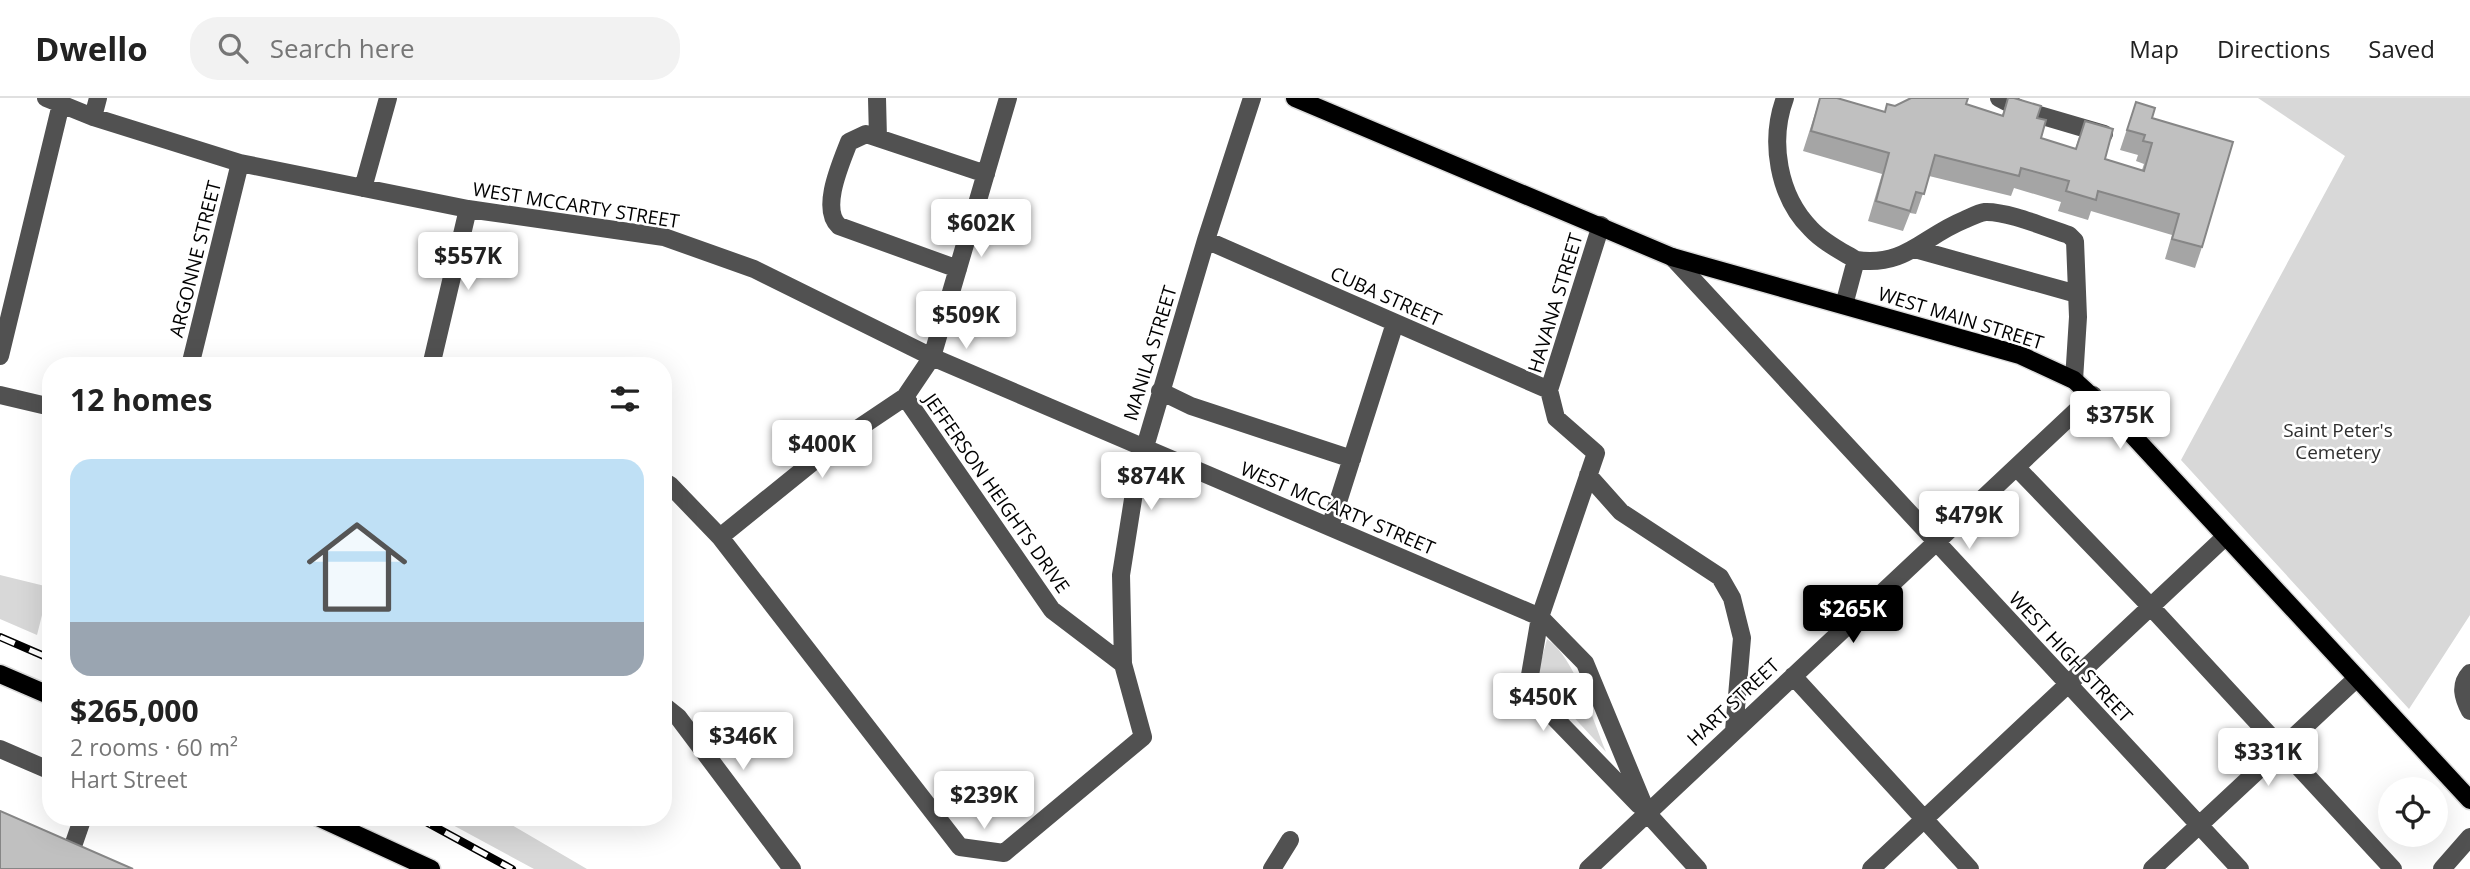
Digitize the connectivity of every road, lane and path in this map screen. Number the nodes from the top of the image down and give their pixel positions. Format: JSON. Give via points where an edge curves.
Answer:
{"nodes":[{"id":1,"x":98,"y":98,"type":"edge"},
{"id":2,"x":388,"y":98,"type":"edge"},
{"id":3,"x":877,"y":98,"type":"edge"},
{"id":4,"x":1009,"y":98,"type":"edge"},
{"id":5,"x":1252,"y":98,"type":"edge"},
{"id":6,"x":1294,"y":98,"type":"edge"},
{"id":7,"x":1785,"y":98,"type":"edge"},
{"id":8,"x":1999,"y":98,"type":"edge"},
{"id":9,"x":54,"y":101,"type":"edge"},
{"id":10,"x":93,"y":117,"type":"junction"},
{"id":11,"x":2111,"y":136,"type":"edge"},
{"id":12,"x":878,"y":138,"type":"junction"},
{"id":13,"x":240,"y":163,"type":"junction"},
{"id":14,"x":986,"y":174,"type":"junction"},
{"id":15,"x":363,"y":188,"type":"junction"},
{"id":16,"x":468,"y":209,"type":"junction"},
{"id":17,"x":1601,"y":225,"type":"junction"},
{"id":18,"x":1206,"y":240,"type":"junction"},
{"id":19,"x":1915,"y":249,"type":"junction"},
{"id":20,"x":1672,"y":257,"type":"junction"},
{"id":21,"x":1856,"y":260,"type":"junction"},
{"id":22,"x":958,"y":269,"type":"junction"},
{"id":23,"x":2077,"y":294,"type":"junction"},
{"id":24,"x":1844,"y":305,"type":"junction"},
{"id":25,"x":1395,"y":323,"type":"junction"},
{"id":26,"x":0,"y":356,"type":"edge"},
{"id":27,"x":192,"y":357,"type":"edge"},
{"id":28,"x":433,"y":357,"type":"edge"},
{"id":29,"x":932,"y":357,"type":"junction"},
{"id":30,"x":2074,"y":380,"type":"junction"},
{"id":31,"x":1549,"y":390,"type":"junction"},
{"id":32,"x":1160,"y":391,"type":"junction"},
{"id":33,"x":0,"y":395,"type":"edge"},
{"id":34,"x":2093,"y":395,"type":"junction"},
{"id":35,"x":905,"y":397,"type":"junction"},
{"id":36,"x":42,"y":405,"type":"edge"},
{"id":37,"x":1144,"y":447,"type":"junction"},
{"id":38,"x":1352,"y":459,"type":"junction"},
{"id":39,"x":2017,"y":468,"type":"junction"},
{"id":40,"x":1588,"y":475,"type":"junction"},
{"id":41,"x":672,"y":490,"type":"edge"},
{"id":42,"x":1330,"y":527,"type":"junction"},
{"id":43,"x":720,"y":537,"type":"junction"},
{"id":44,"x":2225,"y":537,"type":"junction"},
{"id":45,"x":1935,"y":542,"type":"junction"},
{"id":46,"x":2151,"y":607,"type":"junction"},
{"id":47,"x":1540,"y":617,"type":"junction"},
{"id":48,"x":1124,"y":664,"type":"junction"},
{"id":49,"x":2470,"y":673,"type":"edge"},
{"id":50,"x":0,"y":674,"type":"edge"},
{"id":51,"x":1793,"y":676,"type":"junction"},
{"id":52,"x":2357,"y":678,"type":"junction"},
{"id":53,"x":2067,"y":684,"type":"junction"},
{"id":54,"x":42,"y":692,"type":"edge"},
{"id":55,"x":2470,"y":711,"type":"edge"},
{"id":56,"x":672,"y":712,"type":"edge"},
{"id":57,"x":1734,"y":731,"type":"junction"},
{"id":58,"x":2282,"y":748,"type":"junction"},
{"id":59,"x":0,"y":749,"type":"edge"},
{"id":60,"x":42,"y":767,"type":"edge"},
{"id":61,"x":2470,"y":800,"type":"edge"},
{"id":62,"x":1647,"y":813,"type":"junction"},
{"id":63,"x":1924,"y":819,"type":"junction"},
{"id":64,"x":80,"y":826,"type":"edge"},
{"id":65,"x":338,"y":826,"type":"edge"},
{"id":66,"x":2199,"y":826,"type":"junction"},
{"id":67,"x":2470,"y":837,"type":"edge"},
{"id":68,"x":1290,"y":840,"type":"dead end"},
{"id":69,"x":73,"y":843,"type":"edge"},
{"id":70,"x":431,"y":869,"type":"edge"},
{"id":71,"x":792,"y":869,"type":"edge"},
{"id":72,"x":1272,"y":869,"type":"edge"},
{"id":73,"x":1588,"y":869,"type":"edge"},
{"id":74,"x":1698,"y":869,"type":"edge"},
{"id":75,"x":1871,"y":869,"type":"edge"},
{"id":76,"x":1970,"y":869,"type":"edge"},
{"id":77,"x":2152,"y":869,"type":"edge"},
{"id":78,"x":2240,"y":869,"type":"edge"},
{"id":79,"x":2393,"y":869,"type":"edge"},
{"id":80,"x":2442,"y":869,"type":"edge"}],
"edges":[{"from":1,"to":10,"type":"street"},
{"from":2,"to":15,"type":"street"},
{"from":3,"to":12,"type":"street"},
{"from":4,"to":14,"type":"street"},
{"from":5,"to":18,"type":"street","name":"MANILA STREET"},
{"from":6,"to":17,"type":"main road","name":"WEST MAIN STREET"},
{"from":7,"to":21,"type":"street","via":[[1778,119],[1778,155],[1787,193],[1812,230]]},
{"from":8,"to":11,"type":"street","via":[[2022,110]]},
{"from":9,"to":10,"type":"street","name":"WEST MCCARTY STREET"},
{"from":9,"to":26,"type":"street"},
{"from":10,"to":13,"type":"street","name":"WEST MCCARTY STREET"},
{"from":12,"to":14,"type":"street"},
{"from":12,"to":22,"type":"street","via":[[866,134],[849,142],[831,206],[833,221]]},
{"from":13,"to":15,"type":"street","name":"WEST MCCARTY STREET"},
{"from":13,"to":27,"type":"street","name":"ARGONNE STREET"},
{"from":14,"to":22,"type":"street"},
{"from":15,"to":16,"type":"street","name":"WEST MCCARTY STREET"},
{"from":16,"to":28,"type":"street"},
{"from":16,"to":29,"type":"street","name":"WEST MCCARTY STREET","via":[[664,237],[754,269]]},
{"from":17,"to":20,"type":"main road","name":"WEST MAIN STREET"},
{"from":17,"to":31,"type":"street","name":"HAVANA STREET"},
{"from":18,"to":25,"type":"street","name":"CUBA STREET"},
{"from":18,"to":32,"type":"street","name":"MANILA STREET"},
{"from":19,"to":21,"type":"street","via":[[1877,263]]},
{"from":19,"to":23,"type":"street"},
{"from":19,"to":23,"type":"street","via":[[1955,224],[1980,213],[1995,213],[2073,237]]},
{"from":20,"to":24,"type":"main road","name":"WEST MAIN STREET"},
{"from":20,"to":45,"type":"street","name":"WEST HIGH STREET"},
{"from":21,"to":24,"type":"street"},
{"from":22,"to":29,"type":"street"},
{"from":23,"to":30,"type":"street"},
{"from":24,"to":30,"type":"main road","name":"WEST MAIN STREET","via":[[2020,355]]},
{"from":25,"to":31,"type":"street","name":"CUBA STREET"},
{"from":25,"to":38,"type":"street"},
{"from":29,"to":35,"type":"street"},
{"from":29,"to":37,"type":"street","name":"WEST MCCARTY STREET"},
{"from":30,"to":34,"type":"main road","name":"WEST MAIN STREET"},
{"from":31,"to":40,"type":"street","name":"HAVANA STREET","via":[[1556,418],[1596,453]]},
{"from":32,"to":37,"type":"street","name":"MANILA STREET"},
{"from":32,"to":38,"type":"street","via":[[1191,406]]},
{"from":33,"to":36,"type":"street"},
{"from":34,"to":39,"type":"street","name":"HART STREET"},
{"from":34,"to":44,"type":"main road","name":"WEST MAIN STREET"},
{"from":35,"to":43,"type":"street","via":[[835,444]]},
{"from":35,"to":48,"type":"street","name":"JEFFERSON HEIGHTS DRIVE","via":[[1052,610]]},
{"from":37,"to":42,"type":"street","name":"WEST MCCARTY STREET"},
{"from":37,"to":48,"type":"street","name":"MANILA STREET","via":[[1121,575]]},
{"from":38,"to":42,"type":"street"},
{"from":39,"to":45,"type":"street","name":"HART STREET"},
{"from":39,"to":46,"type":"street"},
{"from":40,"to":47,"type":"street","name":"HAVANA STREET"},
{"from":40,"to":57,"type":"street","via":[[1621,512],[1720,578],[1732,598],[1742,638]]},
{"from":41,"to":43,"type":"street"},
{"from":42,"to":47,"type":"street","name":"WEST MCCARTY STREET"},
{"from":43,"to":48,"type":"street","name":"MANILA STREET","via":[[960,847],[1004,853],[1143,737]]},
{"from":44,"to":46,"type":"street"},
{"from":44,"to":52,"type":"main road","name":"WEST MAIN STREET"},
{"from":45,"to":51,"type":"street","name":"HART STREET"},
{"from":45,"to":53,"type":"street","name":"WEST HIGH STREET"},
{"from":46,"to":53,"type":"street"},
{"from":46,"to":58,"type":"street"},
{"from":47,"to":62,"type":"street","name":"WEST MCCARTY STREET","via":[[1585,663]]},
{"from":47,"to":62,"type":"street","name":"WEST MCCARTY STREET","via":[[1529,681],[1548,711]]},
{"from":49,"to":55,"type":"street","via":[[2463,698]]},
{"from":50,"to":54,"type":"main road"},
{"from":51,"to":57,"type":"street","name":"HART STREET"},
{"from":51,"to":63,"type":"street"},
{"from":52,"to":58,"type":"street"},
{"from":52,"to":61,"type":"main road","name":"WEST MAIN STREET"},
{"from":53,"to":63,"type":"street"},
{"from":53,"to":66,"type":"street","name":"WEST HIGH STREET"},
{"from":56,"to":71,"type":"street"},
{"from":57,"to":62,"type":"street","name":"HART STREET"},
{"from":58,"to":66,"type":"street"},
{"from":58,"to":79,"type":"street"},
{"from":59,"to":60,"type":"street"},
{"from":62,"to":73,"type":"street","name":"HART STREET"},
{"from":62,"to":74,"type":"street","name":"WEST MCCARTY STREET"},
{"from":63,"to":75,"type":"street"},
{"from":63,"to":76,"type":"street"},
{"from":64,"to":69,"type":"street"},
{"from":65,"to":70,"type":"main road"},
{"from":66,"to":77,"type":"street"},
{"from":66,"to":78,"type":"street","name":"WEST HIGH STREET"},
{"from":67,"to":80,"type":"street"},
{"from":68,"to":72,"type":"street"}]}
